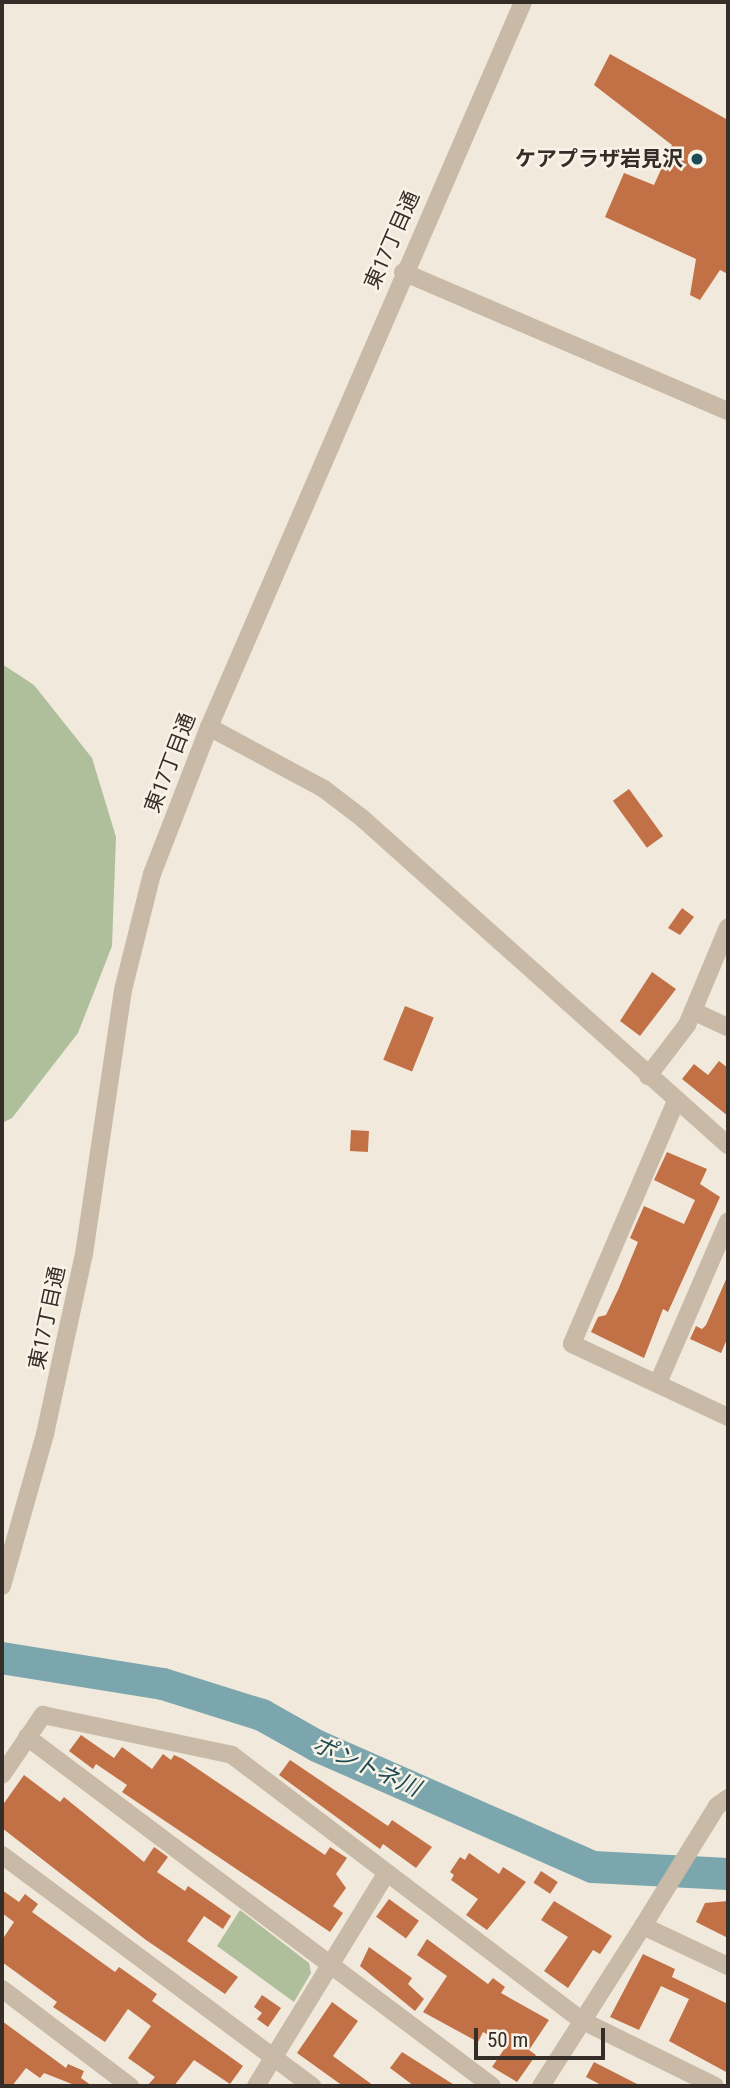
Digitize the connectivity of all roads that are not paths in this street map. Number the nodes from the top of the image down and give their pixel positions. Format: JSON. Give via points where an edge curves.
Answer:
{"nodes":[{"id":1,"x":523,"y":2,"type":"edge"},
{"id":2,"x":402,"y":272,"type":"junction"},
{"id":3,"x":728,"y":411,"type":"edge"},
{"id":4,"x":209,"y":727,"type":"junction"},
{"id":5,"x":728,"y":927,"type":"edge"},
{"id":6,"x":693,"y":1012,"type":"junction"},
{"id":7,"x":728,"y":1027,"type":"edge"},
{"id":8,"x":649,"y":1076,"type":"junction"},
{"id":9,"x":676,"y":1101,"type":"junction"},
{"id":10,"x":728,"y":1145,"type":"edge"},
{"id":11,"x":728,"y":1221,"type":"edge"},
{"id":12,"x":658,"y":1383,"type":"junction"},
{"id":13,"x":728,"y":1417,"type":"edge"},
{"id":14,"x":2,"y":1586,"type":"edge"},
{"id":15,"x":27,"y":1737,"type":"junction"},
{"id":16,"x":2,"y":1775,"type":"edge"},
{"id":17,"x":728,"y":1798,"type":"edge"},
{"id":18,"x":2,"y":1855,"type":"edge"},
{"id":19,"x":386,"y":1874,"type":"junction"},
{"id":20,"x":643,"y":1926,"type":"junction"},
{"id":21,"x":331,"y":1966,"type":"junction"},
{"id":22,"x":728,"y":1966,"type":"edge"},
{"id":23,"x":2,"y":1989,"type":"edge"},
{"id":24,"x":583,"y":2021,"type":"junction"},
{"id":25,"x":274,"y":2058,"type":"junction"},
{"id":26,"x":130,"y":2086,"type":"edge"},
{"id":27,"x":256,"y":2086,"type":"edge"},
{"id":28,"x":312,"y":2086,"type":"edge"},
{"id":29,"x":492,"y":2086,"type":"edge"},
{"id":30,"x":541,"y":2086,"type":"edge"},
{"id":31,"x":715,"y":2086,"type":"edge"}],
"edges":[{"from":1,"to":2,"type":"street","name":"東17丁目通"},
{"from":2,"to":3,"type":"street"},
{"from":2,"to":4,"type":"street","name":"東17丁目通"},
{"from":4,"to":8,"type":"street","via":[[324,789],[362,818]]},
{"from":4,"to":14,"type":"street","name":"東17丁目通","via":[[152,874],[123,990],[84,1254],[45,1434]]},
{"from":5,"to":6,"type":"street"},
{"from":6,"to":7,"type":"street"},
{"from":6,"to":8,"type":"street","via":[[674,1046]]},
{"from":8,"to":9,"type":"street"},
{"from":9,"to":10,"type":"street"},
{"from":9,"to":12,"type":"street","via":[[572,1343]]},
{"from":11,"to":12,"type":"street"},
{"from":12,"to":13,"type":"street"},
{"from":15,"to":16,"type":"street"},
{"from":15,"to":19,"type":"street","via":[[43,1715],[232,1755]]},
{"from":15,"to":21,"type":"street"},
{"from":17,"to":20,"type":"street","via":[[717,1806]]},
{"from":18,"to":25,"type":"street"},
{"from":19,"to":21,"type":"street"},
{"from":19,"to":24,"type":"street"},
{"from":20,"to":22,"type":"street"},
{"from":20,"to":24,"type":"street"},
{"from":21,"to":25,"type":"street"},
{"from":21,"to":29,"type":"street"},
{"from":23,"to":26,"type":"street"},
{"from":24,"to":30,"type":"street"},
{"from":24,"to":31,"type":"street"},
{"from":25,"to":27,"type":"street"},
{"from":25,"to":28,"type":"street"}]}
